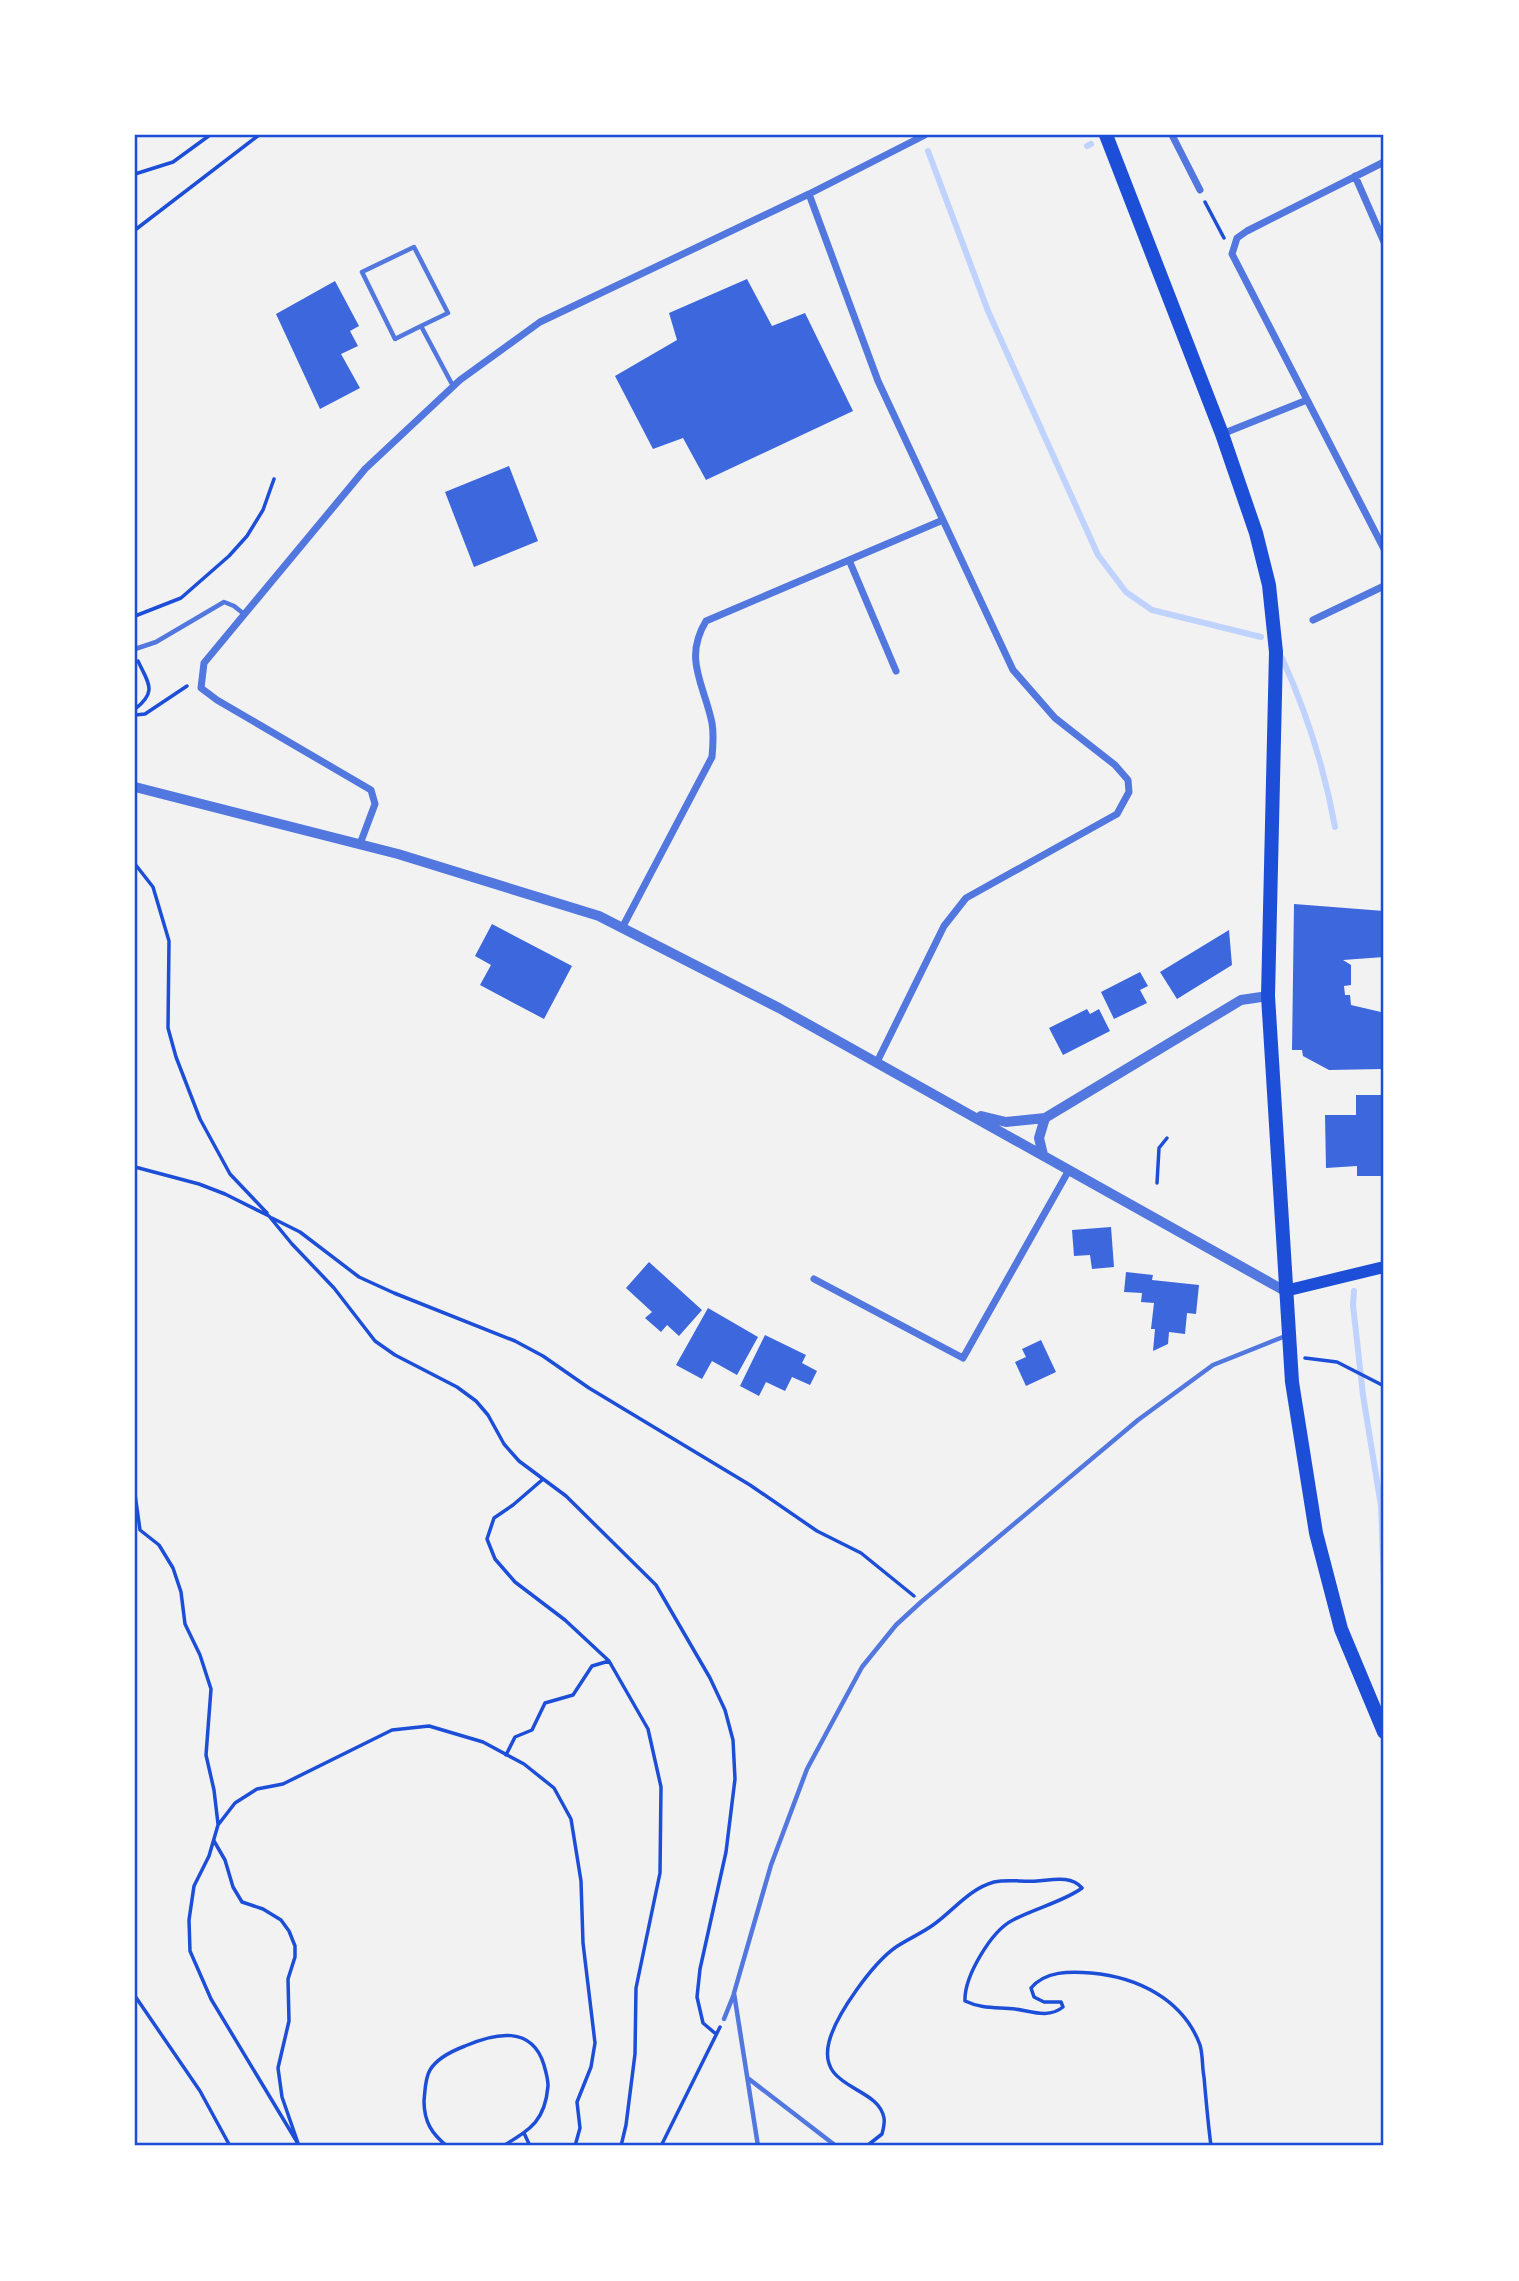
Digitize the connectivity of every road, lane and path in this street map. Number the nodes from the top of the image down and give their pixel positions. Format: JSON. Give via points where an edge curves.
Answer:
{"nodes":[{"id":1,"x":209,"y":135,"type":"edge"},
{"id":2,"x":258,"y":135,"type":"edge"},
{"id":3,"x":925,"y":135,"type":"edge"},
{"id":4,"x":1106,"y":135,"type":"edge"},
{"id":5,"x":1172,"y":135,"type":"edge"},
{"id":6,"x":1384,"y":162,"type":"edge"},
{"id":7,"x":135,"y":174,"type":"edge"},
{"id":8,"x":1355,"y":176,"type":"junction"},
{"id":9,"x":1200,"y":190,"type":"joint"},
{"id":10,"x":809,"y":194,"type":"junction"},
{"id":11,"x":135,"y":230,"type":"edge"},
{"id":12,"x":1384,"y":242,"type":"edge"},
{"id":13,"x":1232,"y":254,"type":"junction"},
{"id":14,"x":421,"y":326,"type":"junction"},
{"id":15,"x":453,"y":387,"type":"junction"},
{"id":16,"x":1307,"y":400,"type":"junction"},
{"id":17,"x":1222,"y":434,"type":"junction"},
{"id":18,"x":274,"y":479,"type":"dead end"},
{"id":19,"x":943,"y":520,"type":"junction"},
{"id":20,"x":1384,"y":549,"type":"edge"},
{"id":21,"x":849,"y":560,"type":"junction"},
{"id":22,"x":1384,"y":586,"type":"edge"},
{"id":23,"x":245,"y":614,"type":"junction"},
{"id":24,"x":135,"y":616,"type":"edge"},
{"id":25,"x":1313,"y":620,"type":"dead end"},
{"id":26,"x":135,"y":651,"type":"edge"},
{"id":27,"x":897,"y":671,"type":"dead end"},
{"id":28,"x":188,"y":686,"type":"dead end"},
{"id":29,"x":135,"y":709,"type":"edge"},
{"id":30,"x":135,"y":715,"type":"edge"},
{"id":31,"x":135,"y":786,"type":"edge"},
{"id":32,"x":360,"y":844,"type":"junction"},
{"id":33,"x":135,"y":864,"type":"edge"},
{"id":34,"x":622,"y":928,"type":"junction"},
{"id":35,"x":1268,"y":996,"type":"junction"},
{"id":36,"x":877,"y":1062,"type":"junction"},
{"id":37,"x":968,"y":1113,"type":"junction"},
{"id":38,"x":1045,"y":1118,"type":"junction"},
{"id":39,"x":1167,"y":1138,"type":"dead end"},
{"id":40,"x":1043,"y":1155,"type":"junction"},
{"id":41,"x":135,"y":1167,"type":"edge"},
{"id":42,"x":1069,"y":1170,"type":"junction"},
{"id":43,"x":1157,"y":1183,"type":"dead end"},
{"id":44,"x":269,"y":1216,"type":"junction"},
{"id":45,"x":1384,"y":1267,"type":"edge"},
{"id":46,"x":814,"y":1279,"type":"dead end"},
{"id":47,"x":1285,"y":1291,"type":"junction"},
{"id":48,"x":1289,"y":1335,"type":"junction"},
{"id":49,"x":1290,"y":1356,"type":"junction"},
{"id":50,"x":1384,"y":1386,"type":"edge"},
{"id":51,"x":542,"y":1480,"type":"junction"},
{"id":52,"x":135,"y":1494,"type":"edge"},
{"id":53,"x":141,"y":1530,"type":"junction"},
{"id":54,"x":135,"y":1532,"type":"edge"},
{"id":55,"x":921,"y":1602,"type":"junction"},
{"id":56,"x":609,"y":1661,"type":"junction"},
{"id":57,"x":1384,"y":1732,"type":"edge"},
{"id":58,"x":506,"y":1755,"type":"junction"},
{"id":59,"x":218,"y":1825,"type":"junction"},
{"id":60,"x":214,"y":1841,"type":"junction"},
{"id":61,"x":734,"y":1993,"type":"junction"},
{"id":62,"x":135,"y":1996,"type":"edge"},
{"id":63,"x":724,"y":2019,"type":"joint"},
{"id":64,"x":716,"y":2034,"type":"junction"},
{"id":65,"x":748,"y":2078,"type":"junction"},
{"id":66,"x":524,"y":2133,"type":"junction"},
{"id":67,"x":298,"y":2144,"type":"edge"},
{"id":68,"x":230,"y":2146,"type":"edge"},
{"id":69,"x":447,"y":2146,"type":"edge"},
{"id":70,"x":503,"y":2146,"type":"edge"},
{"id":71,"x":530,"y":2146,"type":"edge"},
{"id":72,"x":575,"y":2146,"type":"edge"},
{"id":73,"x":621,"y":2146,"type":"edge"},
{"id":74,"x":661,"y":2146,"type":"edge"},
{"id":75,"x":758,"y":2146,"type":"edge"},
{"id":76,"x":836,"y":2146,"type":"edge"},
{"id":77,"x":867,"y":2146,"type":"edge"},
{"id":78,"x":1211,"y":2146,"type":"edge"}],
"edges":[{"from":1,"to":7,"type":"path","via":[[173,162]]},
{"from":2,"to":11,"type":"path"},
{"from":3,"to":10,"type":"street"},
{"from":4,"to":17,"type":"main road"},
{"from":5,"to":9,"type":"street"},
{"from":6,"to":8,"type":"street"},
{"from":8,"to":12,"type":"street"},
{"from":8,"to":13,"type":"street","via":[[1247,231],[1237,238]]},
{"from":9,"to":13,"type":"path"},
{"from":10,"to":15,"type":"street","via":[[540,322]]},
{"from":10,"to":19,"type":"street","via":[[878,381]]},
{"from":13,"to":16,"type":"street"},
{"from":14,"to":14,"type":"lane","via":[[447,313],[414,247],[362,272],[395,339]]},
{"from":14,"to":15,"type":"lane"},
{"from":15,"to":23,"type":"street","via":[[365,469]]},
{"from":16,"to":17,"type":"street"},
{"from":16,"to":20,"type":"street"},
{"from":17,"to":35,"type":"main road","via":[[1269,585],[1276,652]]},
{"from":18,"to":24,"type":"path","via":[[263,510],[229,556],[181,598]]},
{"from":19,"to":21,"type":"street"},
{"from":19,"to":36,"type":"street","via":[[1013,670],[1055,718],[1115,765],[1128,780],[1129,792],[1117,814],[966,898],[944,926]]},
{"from":21,"to":27,"type":"street"},
{"from":21,"to":34,"type":"street","via":[[706,621],[696,637],[695,662],[713,726],[712,757]]},
{"from":22,"to":25,"type":"street"},
{"from":23,"to":26,"type":"lane","via":[[224,602]]},
{"from":23,"to":32,"type":"street","via":[[205,663],[201,688],[371,790],[375,804]]},
{"from":26,"to":29,"type":"path","via":[[150,690]]},
{"from":28,"to":30,"type":"path","via":[[145,714]]},
{"from":31,"to":32,"type":"street"},
{"from":32,"to":34,"type":"street","via":[[599,916]]},
{"from":33,"to":44,"type":"path","via":[[153,887],[169,941],[168,1028],[176,1057],[200,1119],[230,1174]]},
{"from":34,"to":36,"type":"street"},
{"from":35,"to":38,"type":"street","via":[[1241,1000]]},
{"from":35,"to":47,"type":"main road"},
{"from":36,"to":37,"type":"street"},
{"from":37,"to":38,"type":"street","via":[[1006,1122]]},
{"from":37,"to":40,"type":"street"},
{"from":38,"to":40,"type":"street","via":[[1039,1138]]},
{"from":39,"to":43,"type":"path","via":[[1159,1148]]},
{"from":40,"to":42,"type":"street"},
{"from":41,"to":44,"type":"path","via":[[199,1184]]},
{"from":42,"to":46,"type":"street","via":[[963,1358]]},
{"from":42,"to":47,"type":"street"},
{"from":44,"to":51,"type":"path","via":[[375,1341],[477,1401],[504,1444]]},
{"from":44,"to":55,"type":"path","via":[[300,1232],[359,1277],[542,1356],[817,1531],[861,1553]]},
{"from":45,"to":47,"type":"main road"},
{"from":47,"to":48,"type":"main road"},
{"from":48,"to":49,"type":"main road"},
{"from":48,"to":55,"type":"lane","via":[[1213,1364],[1138,1420]]},
{"from":49,"to":50,"type":"path","via":[[1337,1362]]},
{"from":49,"to":57,"type":"main road","via":[[1316,1533],[1341,1629]]},
{"from":51,"to":56,"type":"path","via":[[494,1518],[487,1539],[495,1559],[515,1582]]},
{"from":51,"to":64,"type":"path","via":[[566,1496],[656,1585],[725,1710],[733,1740],[735,1779],[726,1852],[697,1997],[703,2023]]},
{"from":52,"to":53,"type":"path"},
{"from":53,"to":54,"type":"path"},
{"from":53,"to":59,"type":"path","via":[[159,1545],[173,1568],[185,1624],[211,1689],[206,1755]]},
{"from":55,"to":61,"type":"lane","via":[[862,1667],[807,1769],[771,1865]]},
{"from":56,"to":58,"type":"path","via":[[592,1666],[573,1695],[545,1703],[532,1730],[515,1737]]},
{"from":56,"to":73,"type":"path","via":[[648,1729],[661,1787],[660,1874],[636,1988],[635,2054]]},
{"from":58,"to":59,"type":"path","via":[[483,1742],[429,1726],[392,1730],[283,1784],[257,1789],[235,1803]]},
{"from":58,"to":72,"type":"path","via":[[554,1788],[571,1819],[595,2043],[591,2067],[576,2102],[580,2128]]},
{"from":59,"to":60,"type":"path"},
{"from":60,"to":67,"type":"path","via":[[194,1886],[190,1951],[217,2010]]},
{"from":60,"to":67,"type":"path","via":[[242,1902],[281,1920],[295,1946],[288,1979],[288,2033],[278,2068],[282,2097]]},
{"from":61,"to":63,"type":"lane"},
{"from":61,"to":65,"type":"lane"},
{"from":62,"to":68,"type":"path","via":[[200,2091]]},
{"from":63,"to":64,"type":"path"},
{"from":64,"to":74,"type":"path"},
{"from":65,"to":75,"type":"lane"},
{"from":65,"to":76,"type":"lane"},
{"from":66,"to":69,"type":"path","via":[[539,2120],[546,2103],[548,2078],[541,2056],[533,2043],[520,2037],[489,2036],[453,2051],[428,2071],[424,2114],[431,2131]]},
{"from":66,"to":70,"type":"path"},
{"from":66,"to":71,"type":"path"},
{"from":76,"to":77,"type":"path"},
{"from":77,"to":78,"type":"path","via":[[882,2134],[884,2118],[876,2103],[838,2078],[827,2053],[829,2040],[870,1972],[894,1948],[993,1882],[1063,1879],[1082,1888],[1009,1922],[970,1973],[965,2001],[1030,2013],[1053,2012],[1063,2007],[1060,2002],[1044,2002],[1034,1997],[1031,1988],[1051,1975],[1077,1972],[1120,1977],[1163,1996],[1183,2016],[1200,2046]]}]}
